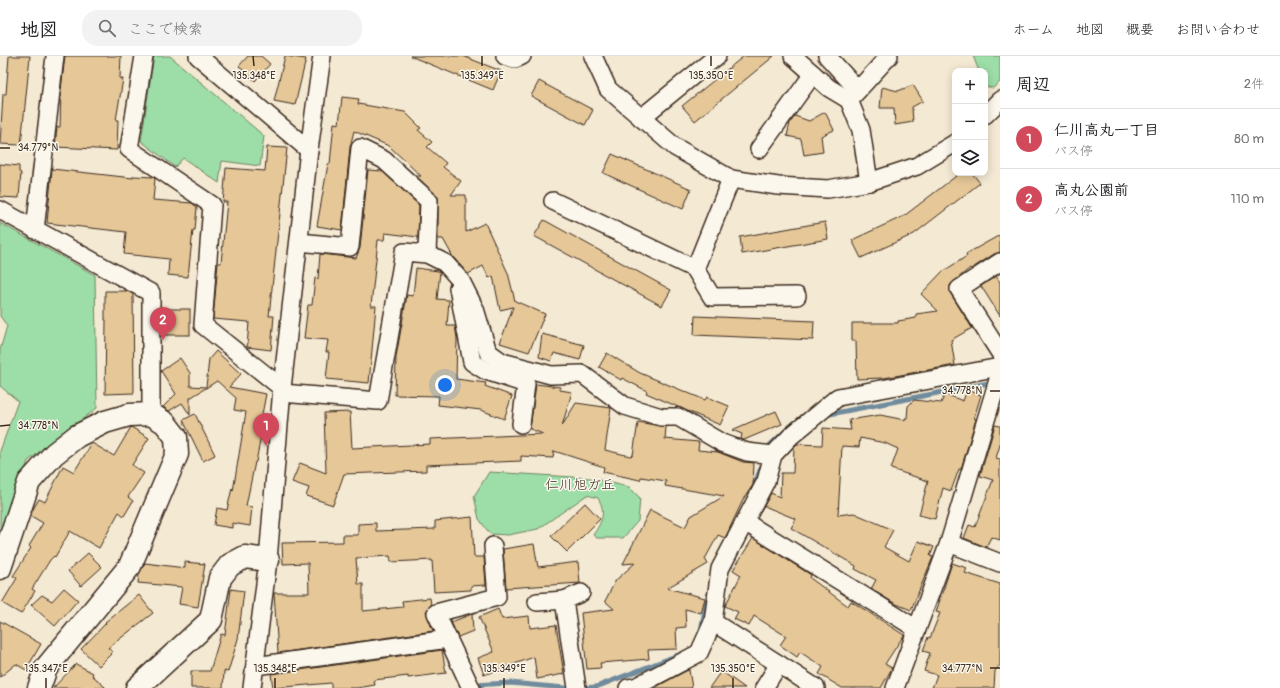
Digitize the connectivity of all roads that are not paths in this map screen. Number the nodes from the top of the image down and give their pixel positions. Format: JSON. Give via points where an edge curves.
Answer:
{"nodes":[{"id":1,"x":55,"y":56,"type":"edge"},
{"id":2,"x":144,"y":56,"type":"edge"},
{"id":3,"x":198,"y":56,"type":"edge"},
{"id":4,"x":322,"y":56,"type":"edge"},
{"id":5,"x":505,"y":56,"type":"edge"},
{"id":6,"x":522,"y":56,"type":"edge"},
{"id":7,"x":593,"y":56,"type":"edge"},
{"id":8,"x":718,"y":56,"type":"edge"},
{"id":9,"x":793,"y":56,"type":"edge"},
{"id":10,"x":827,"y":56,"type":"edge"},
{"id":11,"x":889,"y":56,"type":"edge"},
{"id":12,"x":813,"y":74,"type":"junction"},
{"id":13,"x":853,"y":95,"type":"junction"},
{"id":14,"x":1000,"y":100,"type":"edge"},
{"id":15,"x":988,"y":112,"type":"edge"},
{"id":16,"x":641,"y":118,"type":"junction"},
{"id":17,"x":952,"y":146,"type":"edge"},
{"id":18,"x":759,"y":149,"type":"dead end"},
{"id":19,"x":309,"y":150,"type":"junction"},
{"id":20,"x":731,"y":179,"type":"junction"},
{"id":21,"x":869,"y":182,"type":"junction"},
{"id":22,"x":553,"y":202,"type":"dead end"},
{"id":23,"x":0,"y":210,"type":"edge"},
{"id":24,"x":35,"y":230,"type":"junction"},
{"id":25,"x":299,"y":242,"type":"junction"},
{"id":26,"x":427,"y":254,"type":"junction"},
{"id":27,"x":1000,"y":262,"type":"edge"},
{"id":28,"x":695,"y":270,"type":"junction"},
{"id":29,"x":455,"y":275,"type":"junction"},
{"id":30,"x":797,"y":296,"type":"dead end"},
{"id":31,"x":1000,"y":352,"type":"edge"},
{"id":32,"x":1000,"y":367,"type":"edge"},
{"id":33,"x":1000,"y":374,"type":"edge"},
{"id":34,"x":282,"y":391,"type":"junction"},
{"id":35,"x":151,"y":414,"type":"junction"},
{"id":36,"x":994,"y":414,"type":"edge"},
{"id":37,"x":521,"y":424,"type":"dead end"},
{"id":38,"x":772,"y":455,"type":"junction"},
{"id":39,"x":745,"y":522,"type":"junction"},
{"id":40,"x":948,"y":543,"type":"junction"},
{"id":41,"x":493,"y":546,"type":"dead end"},
{"id":42,"x":268,"y":560,"type":"junction"},
{"id":43,"x":1000,"y":563,"type":"edge"},
{"id":44,"x":0,"y":568,"type":"edge"},
{"id":45,"x":582,"y":593,"type":"dead end"},
{"id":46,"x":564,"y":600,"type":"junction"},
{"id":47,"x":537,"y":602,"type":"dead end"},
{"id":48,"x":713,"y":622,"type":"junction"},
{"id":49,"x":917,"y":628,"type":"junction"},
{"id":50,"x":448,"y":638,"type":"junction"},
{"id":51,"x":780,"y":664,"type":"junction"},
{"id":52,"x":255,"y":666,"type":"junction"},
{"id":53,"x":576,"y":682,"type":"edge"},
{"id":54,"x":39,"y":688,"type":"edge"},
{"id":55,"x":137,"y":688,"type":"edge"},
{"id":56,"x":252,"y":688,"type":"edge"},
{"id":57,"x":471,"y":688,"type":"edge"},
{"id":58,"x":628,"y":688,"type":"edge"},
{"id":59,"x":764,"y":688,"type":"edge"},
{"id":60,"x":816,"y":688,"type":"edge"},
{"id":61,"x":895,"y":688,"type":"edge"}],
"edges":[{"from":1,"to":24,"type":"street"},
{"from":2,"to":34,"type":"street","via":[[129,149],[212,205],[203,325]]},
{"from":3,"to":19,"type":"street"},
{"from":4,"to":19,"type":"street"},
{"from":5,"to":6,"type":"street","via":[[515,59]]},
{"from":7,"to":16,"type":"street","via":[[608,89]]},
{"from":8,"to":16,"type":"street"},
{"from":9,"to":12,"type":"street"},
{"from":10,"to":13,"type":"street"},
{"from":11,"to":13,"type":"street"},
{"from":12,"to":13,"type":"street","via":[[829,88]]},
{"from":12,"to":18,"type":"street"},
{"from":13,"to":21,"type":"street"},
{"from":14,"to":15,"type":"street"},
{"from":16,"to":20,"type":"street","via":[[675,147]]},
{"from":17,"to":21,"type":"street","via":[[917,166]]},
{"from":19,"to":25,"type":"street"},
{"from":20,"to":21,"type":"street","via":[[778,186],[828,189]]},
{"from":20,"to":28,"type":"street"},
{"from":22,"to":28,"type":"street"},
{"from":23,"to":24,"type":"street"},
{"from":24,"to":35,"type":"street","via":[[151,293]]},
{"from":25,"to":26,"type":"street","via":[[350,247],[360,148],[384,160],[429,201]]},
{"from":25,"to":34,"type":"street"},
{"from":26,"to":29,"type":"street","via":[[445,263]]},
{"from":26,"to":34,"type":"street","via":[[404,252],[378,401]]},
{"from":27,"to":31,"type":"street","via":[[959,289]]},
{"from":28,"to":30,"type":"street","via":[[712,297]]},
{"from":29,"to":37,"type":"street","via":[[472,362],[486,371],[526,384]]},
{"from":29,"to":38,"type":"street","via":[[461,281],[475,309],[488,352],[502,362],[551,375],[582,374],[625,406],[661,417],[678,417],[722,443],[754,453]]},
{"from":32,"to":38,"type":"street","via":[[838,397],[797,430]]},
{"from":33,"to":36,"type":"street","via":[[994,393]]},
{"from":34,"to":42,"type":"street"},
{"from":35,"to":44,"type":"street","via":[[129,415],[105,422],[77,436],[54,454],[29,482]]},
{"from":35,"to":54,"type":"street","via":[[165,423],[176,437],[177,454],[130,566],[46,668]]},
{"from":36,"to":40,"type":"street"},
{"from":38,"to":39,"type":"street","via":[[766,481]]},
{"from":39,"to":48,"type":"street","via":[[720,569]]},
{"from":39,"to":49,"type":"street"},
{"from":40,"to":43,"type":"street"},
{"from":40,"to":49,"type":"street"},
{"from":41,"to":50,"type":"street","via":[[497,597],[436,613]]},
{"from":42,"to":52,"type":"street"},
{"from":42,"to":55,"type":"street","via":[[245,557],[230,565],[220,578],[211,620]]},
{"from":45,"to":46,"type":"street"},
{"from":46,"to":47,"type":"street"},
{"from":46,"to":53,"type":"street"},
{"from":48,"to":51,"type":"street"},
{"from":48,"to":58,"type":"street","via":[[699,653],[635,687]]},
{"from":49,"to":61,"type":"street"},
{"from":50,"to":52,"type":"street"},
{"from":50,"to":57,"type":"street"},
{"from":51,"to":59,"type":"street"},
{"from":51,"to":60,"type":"street"},
{"from":52,"to":56,"type":"street"}]}
